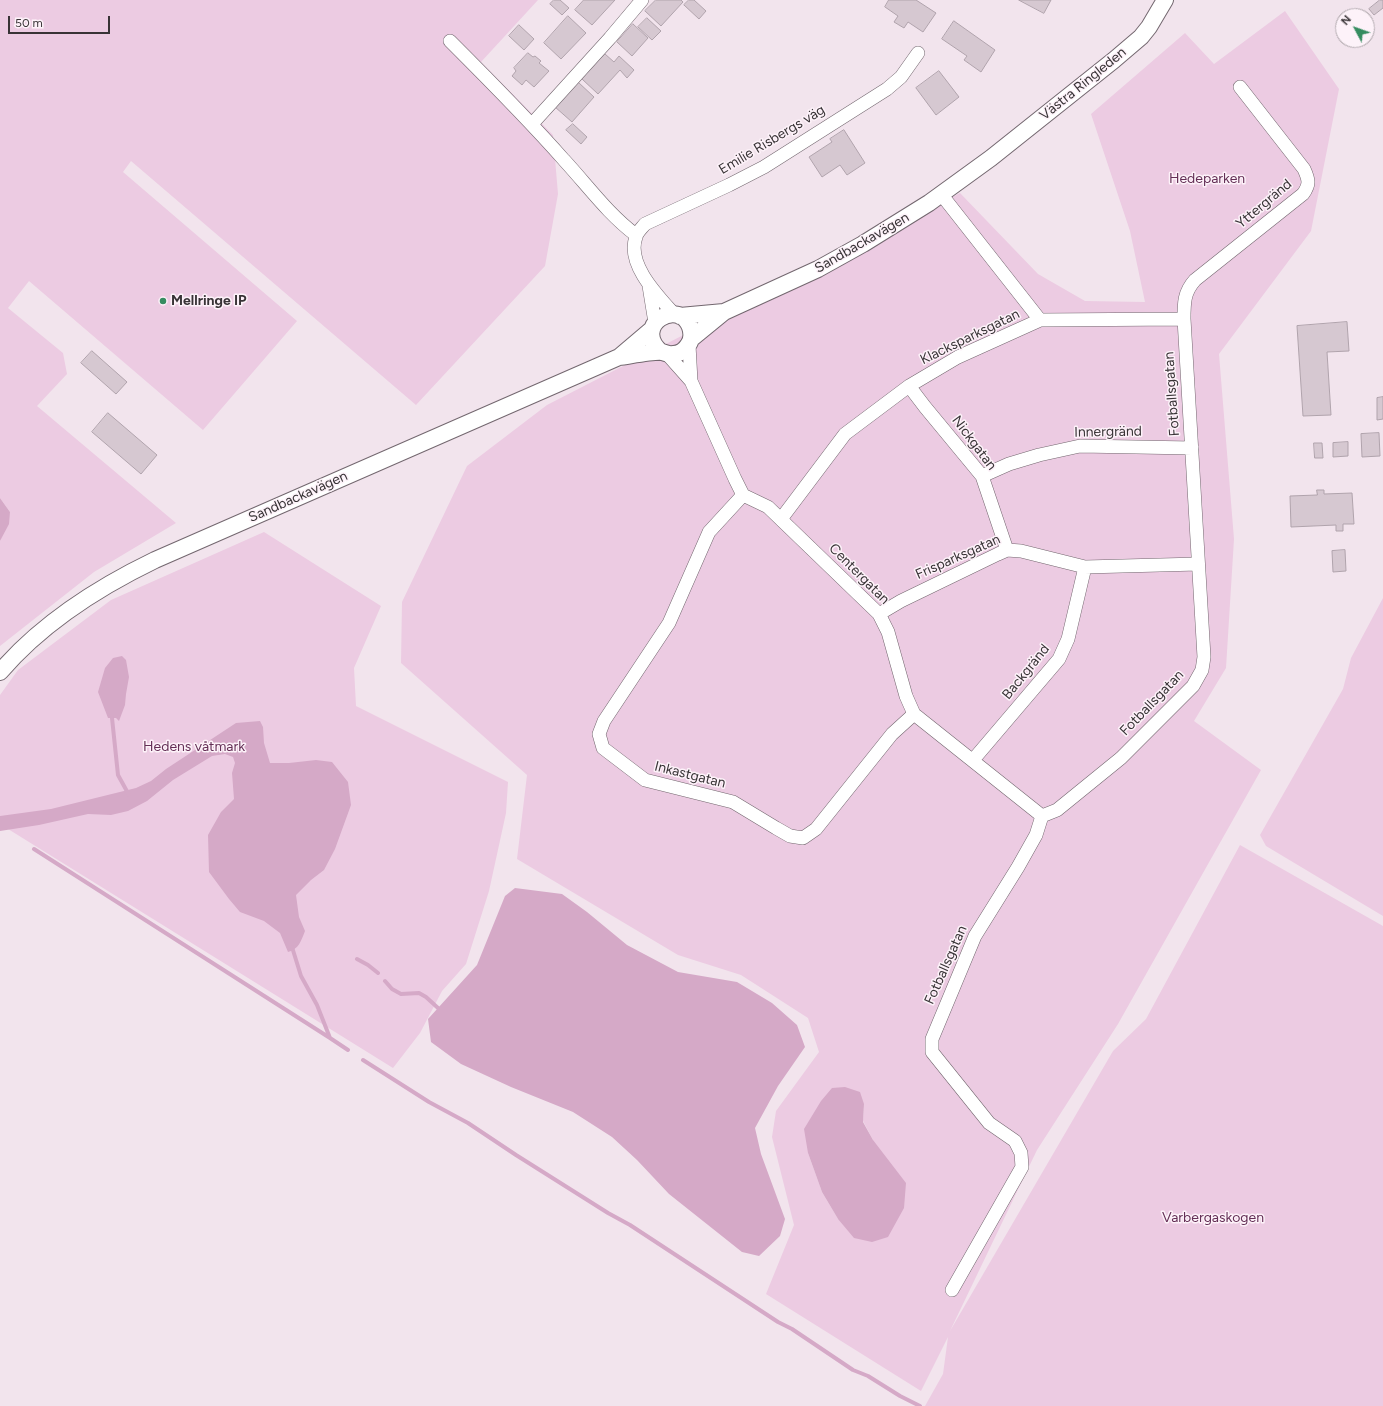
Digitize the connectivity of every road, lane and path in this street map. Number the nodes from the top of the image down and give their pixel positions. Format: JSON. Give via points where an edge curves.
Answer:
{"nodes":[{"id":1,"x":642,"y":0,"type":"edge"},
{"id":2,"x":1165,"y":0,"type":"edge"},
{"id":3,"x":450,"y":41,"type":"dead end"},
{"id":4,"x":918,"y":52,"type":"dead end"},
{"id":5,"x":1240,"y":87,"type":"dead end"},
{"id":6,"x":532,"y":124,"type":"junction"},
{"id":7,"x":991,"y":158,"type":"joint"},
{"id":8,"x":941,"y":194,"type":"junction"},
{"id":9,"x":636,"y":235,"type":"junction"},
{"id":10,"x":649,"y":286,"type":"junction"},
{"id":11,"x":724,"y":312,"type":"junction"},
{"id":12,"x":677,"y":315,"type":"junction"},
{"id":13,"x":1184,"y":319,"type":"junction"},
{"id":14,"x":1040,"y":320,"type":"junction"},
{"id":15,"x":654,"y":326,"type":"junction"},
{"id":16,"x":690,"y":342,"type":"junction"},
{"id":17,"x":664,"y":353,"type":"junction"},
{"id":18,"x":619,"y":357,"type":"junction"},
{"id":19,"x":691,"y":381,"type":"junction"},
{"id":20,"x":910,"y":386,"type":"junction"},
{"id":21,"x":1192,"y":448,"type":"junction"},
{"id":22,"x":982,"y":476,"type":"junction"},
{"id":23,"x":743,"y":495,"type":"junction"},
{"id":24,"x":781,"y":519,"type":"junction"},
{"id":25,"x":1008,"y":550,"type":"junction"},
{"id":26,"x":1198,"y":564,"type":"junction"},
{"id":27,"x":1085,"y":567,"type":"junction"},
{"id":28,"x":879,"y":614,"type":"junction"},
{"id":29,"x":0,"y":672,"type":"edge"},
{"id":30,"x":914,"y":714,"type":"junction"},
{"id":31,"x":973,"y":760,"type":"junction"},
{"id":32,"x":1042,"y":816,"type":"junction"},
{"id":33,"x":952,"y":1290,"type":"dead end"}],
"edges":[{"from":1,"to":6,"type":"street"},
{"from":2,"to":7,"type":"street","name":"Västra Ringleden","via":[[1149,27],[1129,47]]},
{"from":3,"to":6,"type":"street"},
{"from":4,"to":9,"type":"street","name":"Emilie Risbergs väg","via":[[901,77],[886,89],[764,167],[645,224]]},
{"from":5,"to":13,"type":"street","name":"Yttergränd","via":[[1304,169],[1308,187],[1303,194],[1195,280],[1189,287],[1184,301]]},
{"from":6,"to":9,"type":"street","via":[[606,208]]},
{"from":7,"to":8,"type":"street","name":"Sandbackavägen"},
{"from":8,"to":11,"type":"street","name":"Sandbackavägen","via":[[913,214],[825,265]]},
{"from":8,"to":14,"type":"street"},
{"from":9,"to":10,"type":"street","via":[[633,252]]},
{"from":10,"to":12,"type":"street"},
{"from":10,"to":15,"type":"street"},
{"from":11,"to":12,"type":"street","name":"Sandbackavägen"},
{"from":11,"to":16,"type":"street","name":"Sandbackavägen"},
{"from":12,"to":15,"type":"street","via":[[660,318]]},
{"from":12,"to":16,"type":"street","via":[[690,326]]},
{"from":13,"to":14,"type":"street"},
{"from":13,"to":21,"type":"street","name":"Fotballsgatan"},
{"from":14,"to":20,"type":"street","name":"Klacksparksgatan","via":[[958,357]]},
{"from":15,"to":17,"type":"street","via":[[651,336],[653,342]]},
{"from":15,"to":18,"type":"street","name":"Sandbackavägen"},
{"from":16,"to":17,"type":"street","via":[[680,353]]},
{"from":16,"to":19,"type":"street"},
{"from":17,"to":18,"type":"street","name":"Sandbackavägen"},
{"from":17,"to":19,"type":"street"},
{"from":18,"to":29,"type":"street","name":"Sandbackavägen","via":[[149,563],[74,606],[32,639]]},
{"from":19,"to":23,"type":"street"},
{"from":20,"to":22,"type":"street","name":"Nickgatan"},
{"from":20,"to":24,"type":"street","name":"Klacksparksgatan","via":[[845,434]]},
{"from":21,"to":22,"type":"street","name":"Innergränd","via":[[1080,446],[1039,454]]},
{"from":21,"to":26,"type":"street","name":"Fotballsgatan"},
{"from":22,"to":25,"type":"street","name":"Nickgatan"},
{"from":23,"to":24,"type":"street","name":"Centergatan","via":[[768,507]]},
{"from":23,"to":30,"type":"street","name":"Inkastgatan","via":[[709,532],[669,623],[604,722],[599,734],[603,748],[645,780],[733,802],[790,836],[803,838],[816,829],[892,734]]},
{"from":24,"to":28,"type":"street","name":"Centergatan"},
{"from":25,"to":27,"type":"street","name":"Frisparksgatan","via":[[1021,550]]},
{"from":25,"to":28,"type":"street","name":"Frisparksgatan"},
{"from":26,"to":27,"type":"street","name":"Frisparksgatan"},
{"from":26,"to":32,"type":"street","name":"Fotballsgatan","via":[[1204,657],[1202,670],[1193,686],[1121,758],[1057,810]]},
{"from":27,"to":31,"type":"street","name":"Backgränd","via":[[1068,639],[1059,659]]},
{"from":28,"to":30,"type":"street","name":"Centergatan","via":[[888,632],[906,696]]},
{"from":30,"to":31,"type":"street","name":"Centergatan"},
{"from":31,"to":32,"type":"street","name":"Centergatan"},
{"from":32,"to":33,"type":"street","name":"Fotballsgatan","via":[[1036,835],[975,936],[932,1038],[932,1052],[988,1124],[1015,1141],[1021,1153],[1022,1167]]}]}
